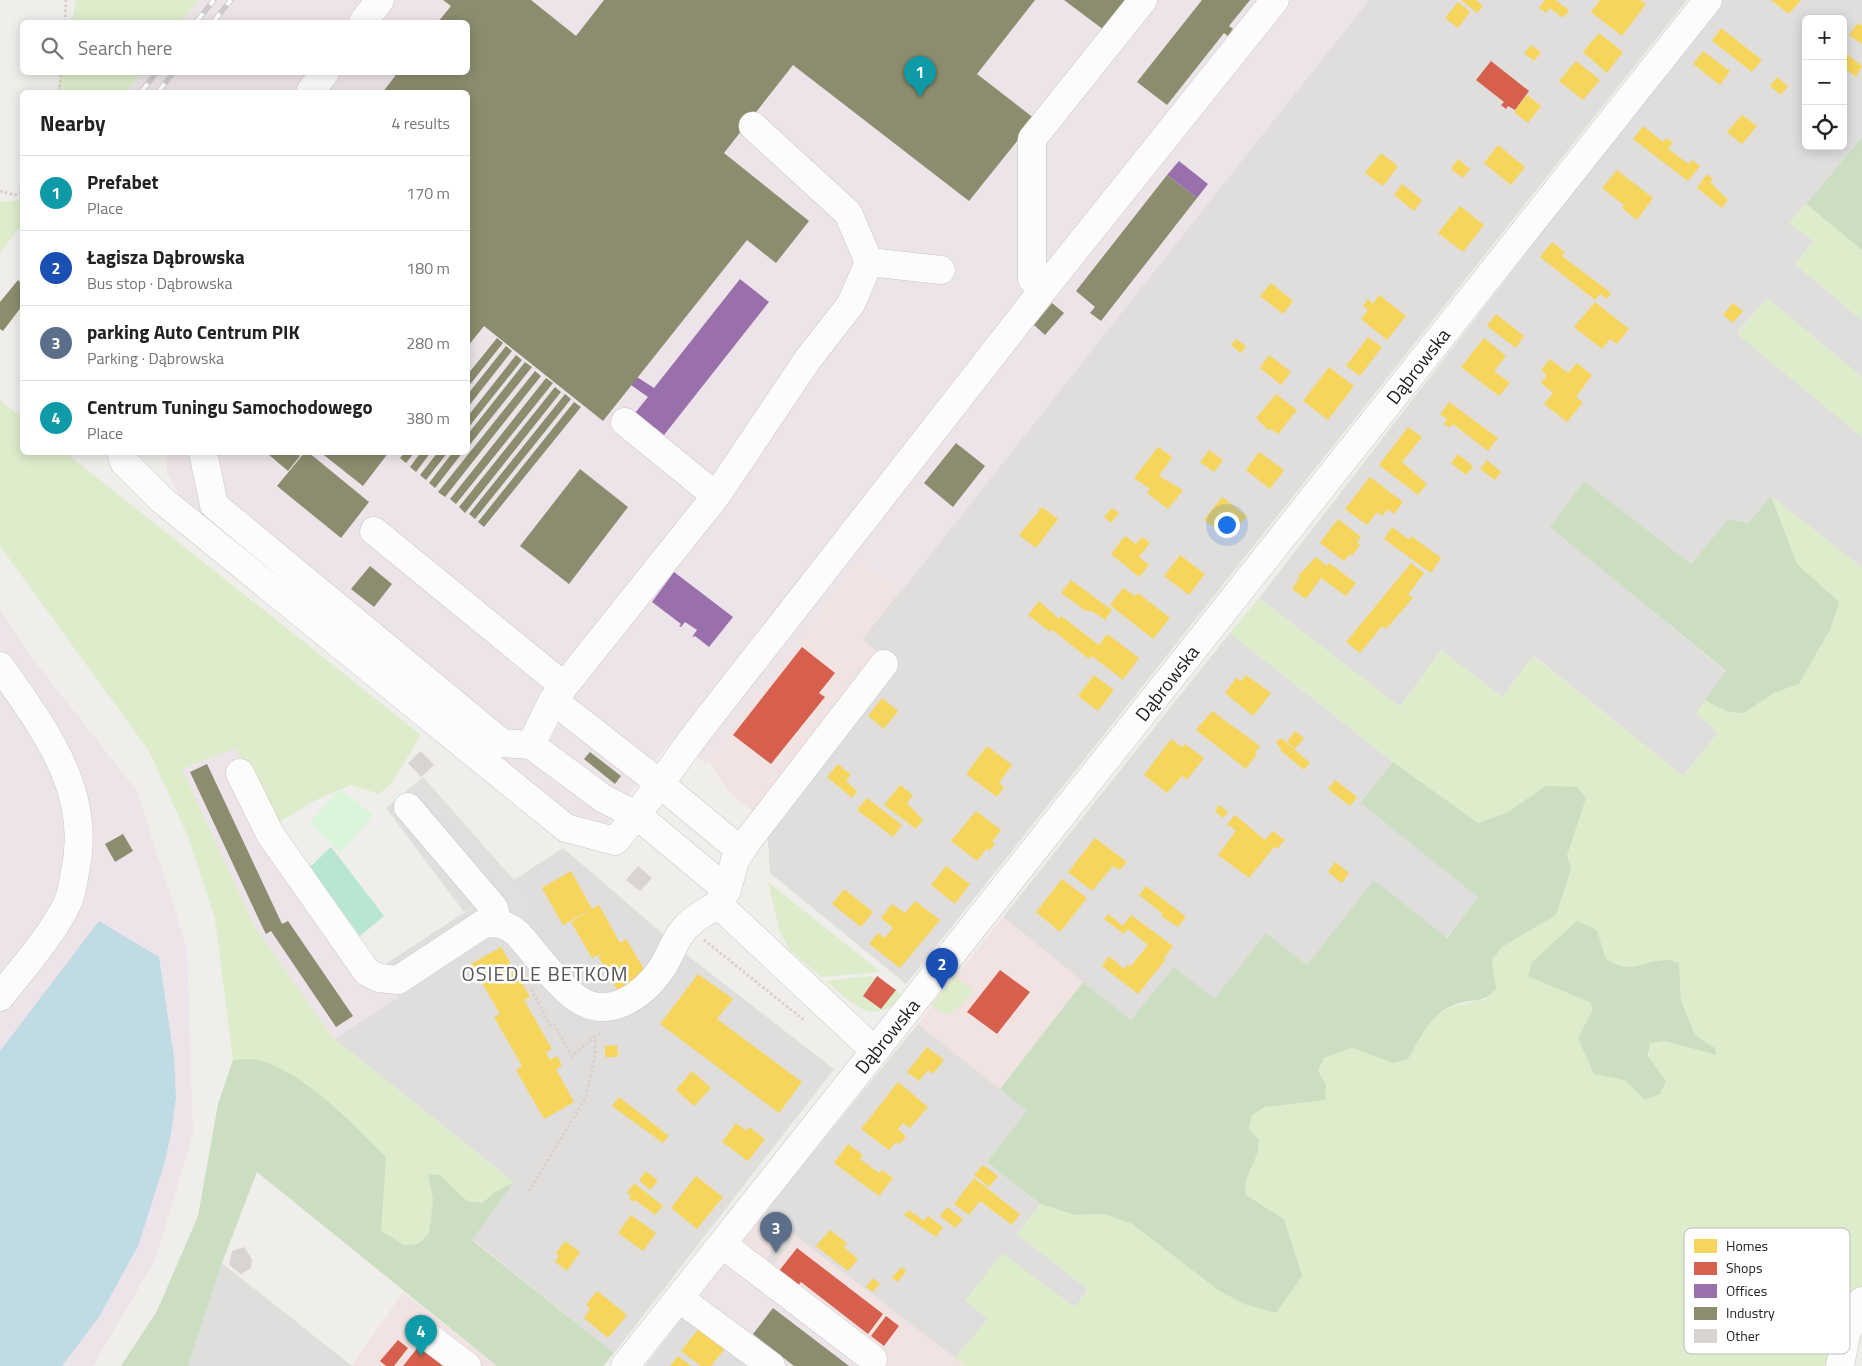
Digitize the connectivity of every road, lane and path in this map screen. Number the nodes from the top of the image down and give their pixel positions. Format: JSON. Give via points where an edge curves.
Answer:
{"nodes":[{"id":1,"x":66,"y":0,"type":"edge"},
{"id":2,"x":380,"y":0,"type":"edge"},
{"id":3,"x":1143,"y":0,"type":"edge"},
{"id":4,"x":1275,"y":0,"type":"edge"},
{"id":5,"x":1708,"y":0,"type":"edge"},
{"id":6,"x":65,"y":20,"type":"edge"},
{"id":7,"x":365,"y":20,"type":"edge"},
{"id":8,"x":61,"y":75,"type":"edge"},
{"id":9,"x":323,"y":75,"type":"edge"},
{"id":10,"x":59,"y":90,"type":"edge"},
{"id":11,"x":312,"y":90,"type":"edge"},
{"id":12,"x":753,"y":126,"type":"dead end"},
{"id":13,"x":0,"y":191,"type":"edge"},
{"id":14,"x":20,"y":193,"type":"edge"},
{"id":15,"x":869,"y":262,"type":"junction"},
{"id":16,"x":941,"y":270,"type":"dead end"},
{"id":17,"x":1043,"y":290,"type":"junction"},
{"id":18,"x":625,"y":422,"type":"dead end"},
{"id":19,"x":122,"y":455,"type":"edge"},
{"id":20,"x":204,"y":455,"type":"edge"},
{"id":21,"x":716,"y":496,"type":"junction"},
{"id":22,"x":374,"y":531,"type":"dead end"},
{"id":23,"x":884,"y":664,"type":"dead end"},
{"id":24,"x":0,"y":666,"type":"edge"},
{"id":25,"x":559,"y":693,"type":"junction"},
{"id":26,"x":532,"y":745,"type":"junction"},
{"id":27,"x":240,"y":773,"type":"dead end"},
{"id":28,"x":659,"y":783,"type":"junction"},
{"id":29,"x":408,"y":807,"type":"dead end"},
{"id":30,"x":638,"y":816,"type":"junction"},
{"id":31,"x":741,"y":851,"type":"junction"},
{"id":32,"x":722,"y":897,"type":"junction"},
{"id":33,"x":497,"y":922,"type":"junction"},
{"id":34,"x":686,"y":926,"type":"junction"},
{"id":35,"x":0,"y":997,"type":"edge"},
{"id":36,"x":811,"y":1026,"type":"dead end"},
{"id":37,"x":595,"y":1037,"type":"dead end"},
{"id":38,"x":875,"y":1050,"type":"junction"},
{"id":39,"x":529,"y":1191,"type":"dead end"},
{"id":40,"x":722,"y":1244,"type":"junction"},
{"id":41,"x":679,"y":1298,"type":"junction"},
{"id":42,"x":1862,"y":1300,"type":"edge"},
{"id":43,"x":1850,"y":1326,"type":"edge"},
{"id":44,"x":426,"y":1334,"type":"dead end"},
{"id":45,"x":872,"y":1359,"type":"dead end"},
{"id":46,"x":467,"y":1366,"type":"edge"},
{"id":47,"x":625,"y":1366,"type":"edge"},
{"id":48,"x":771,"y":1366,"type":"edge"}],
"edges":[{"from":1,"to":6,"type":"path"},
{"from":2,"to":7,"type":"street"},
{"from":3,"to":17,"type":"street","via":[[1032,139],[1032,279]]},
{"from":4,"to":17,"type":"street"},
{"from":5,"to":38,"type":"street","name":"Dąbrowska"},
{"from":8,"to":10,"type":"path"},
{"from":9,"to":11,"type":"street"},
{"from":12,"to":15,"type":"street","via":[[848,212]]},
{"from":13,"to":14,"type":"path","via":[[15,195]]},
{"from":15,"to":16,"type":"street"},
{"from":15,"to":21,"type":"street","via":[[851,304],[808,359]]},
{"from":17,"to":28,"type":"street"},
{"from":18,"to":21,"type":"street"},
{"from":19,"to":30,"type":"street","via":[[124,462],[162,500],[566,828],[615,840]]},
{"from":20,"to":26,"type":"street","via":[[214,505],[502,743]]},
{"from":21,"to":25,"type":"street"},
{"from":22,"to":25,"type":"street"},
{"from":23,"to":31,"type":"street"},
{"from":24,"to":35,"type":"street","via":[[42,727],[69,777],[78,812],[80,852],[69,899],[53,929]]},
{"from":25,"to":26,"type":"street"},
{"from":25,"to":28,"type":"street"},
{"from":26,"to":30,"type":"street","via":[[604,799]]},
{"from":27,"to":33,"type":"street","via":[[270,834],[367,972],[379,978],[398,980],[483,924]]},
{"from":28,"to":30,"type":"street"},
{"from":28,"to":31,"type":"street"},
{"from":29,"to":33,"type":"street","via":[[494,908]]},
{"from":30,"to":32,"type":"street"},
{"from":31,"to":32,"type":"street"},
{"from":32,"to":34,"type":"street"},
{"from":32,"to":38,"type":"street"},
{"from":33,"to":34,"type":"street","via":[[517,933],[577,999],[598,1007],[614,1007],[646,989]]},
{"from":34,"to":36,"type":"path"},
{"from":37,"to":39,"type":"path","via":[[595,1055],[586,1097]]},
{"from":38,"to":40,"type":"street","name":"Dąbrowska"},
{"from":40,"to":41,"type":"street","name":"Dąbrowska"},
{"from":40,"to":45,"type":"street"},
{"from":41,"to":47,"type":"street","name":"Dąbrowska"},
{"from":41,"to":48,"type":"street"},
{"from":42,"to":43,"type":"street"},
{"from":44,"to":46,"type":"street"}]}
